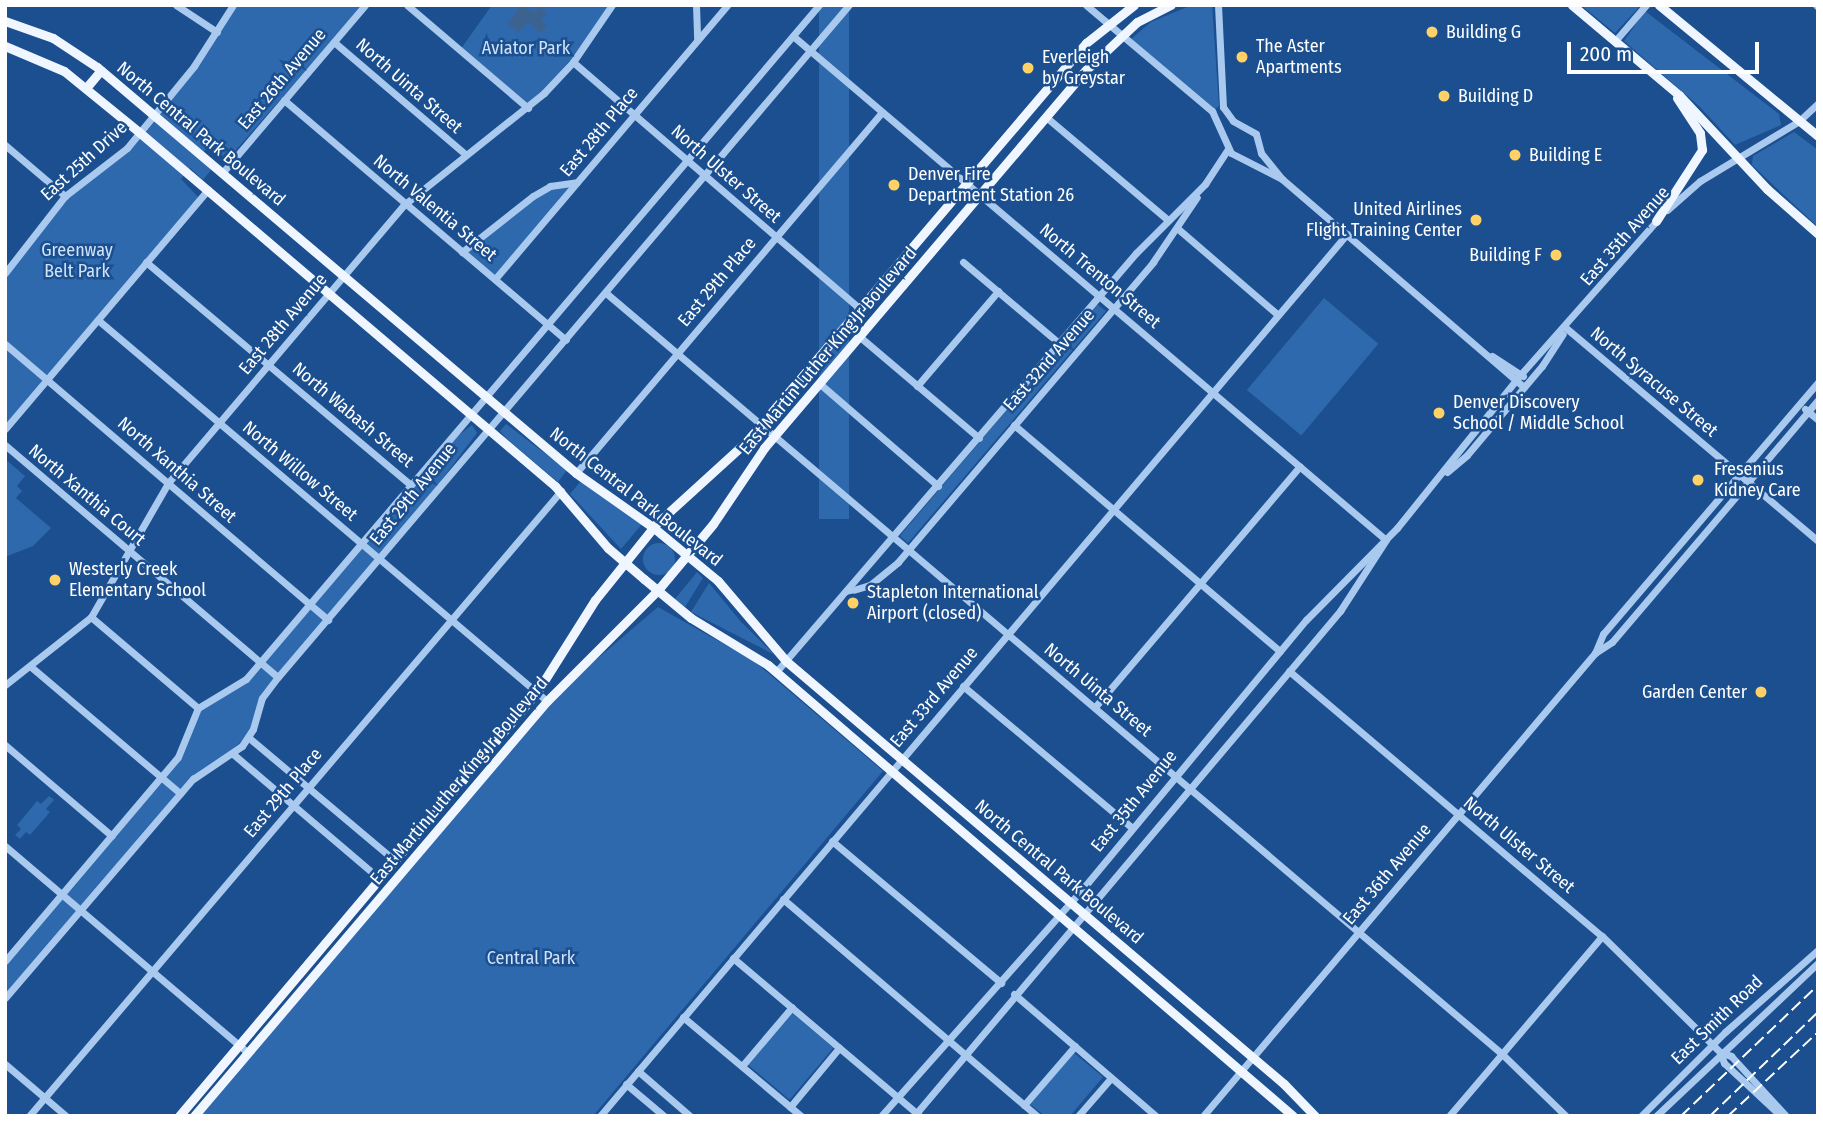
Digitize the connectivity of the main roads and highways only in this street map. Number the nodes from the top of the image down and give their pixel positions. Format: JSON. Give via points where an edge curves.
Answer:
{"nodes":[{"id":1,"x":1133,"y":5,"type":"edge"},
{"id":2,"x":1171,"y":5,"type":"edge"},
{"id":3,"x":1572,"y":5,"type":"edge"},
{"id":4,"x":1658,"y":5,"type":"edge"},
{"id":5,"x":5,"y":21,"type":"edge"},
{"id":6,"x":5,"y":46,"type":"edge"},
{"id":7,"x":102,"y":70,"type":"junction"},
{"id":8,"x":1670,"y":87,"type":"junction"},
{"id":9,"x":86,"y":88,"type":"junction"},
{"id":10,"x":1818,"y":136,"type":"edge"},
{"id":11,"x":1657,"y":221,"type":"road end"},
{"id":12,"x":1818,"y":234,"type":"edge"},
{"id":13,"x":654,"y":528,"type":"junction"},
{"id":14,"x":687,"y":556,"type":"junction"},
{"id":15,"x":625,"y":563,"type":"junction"},
{"id":16,"x":657,"y":591,"type":"junction"},
{"id":17,"x":179,"y":1116,"type":"edge"},
{"id":18,"x":194,"y":1116,"type":"edge"},
{"id":19,"x":1293,"y":1116,"type":"edge"},
{"id":20,"x":1315,"y":1116,"type":"edge"}],
"edges":[{"from":1,"to":13,"type":"main road","name":"East Martin Luther King Jr Boulevard","via":[[1107,23],[761,424]]},
{"from":2,"to":14,"type":"main road","name":"East Martin Luther King Jr Boulevard","via":[[1121,35],[1046,117],[775,436]]},
{"from":3,"to":8,"type":"main road"},
{"from":4,"to":10,"type":"main road"},
{"from":5,"to":7,"type":"main road","name":"North Central Park Boulevard","via":[[53,38]]},
{"from":6,"to":9,"type":"main road","name":"North Central Park Boulevard","via":[[41,58]]},
{"from":7,"to":9,"type":"main road"},
{"from":7,"to":13,"type":"main road","name":"North Central Park Boulevard","via":[[576,473]]},
{"from":8,"to":11,"type":"main road","via":[[1700,133],[1702,150]]},
{"from":8,"to":12,"type":"main road"},
{"from":9,"to":15,"type":"main road","name":"North Central Park Boulevard","via":[[561,491]]},
{"from":13,"to":14,"type":"main road","name":"North Central Park Boulevard"},
{"from":13,"to":15,"type":"main road","name":"East Martin Luther King Jr Boulevard"},
{"from":14,"to":16,"type":"main road","name":"East Martin Luther King Jr Boulevard"},
{"from":14,"to":20,"type":"main road","name":"North Central Park Boulevard","via":[[733,598],[786,661],[1253,1057]]},
{"from":15,"to":16,"type":"main road","name":"North Central Park Boulevard"},
{"from":15,"to":17,"type":"main road","name":"East Martin Luther King Jr Boulevard","via":[[537,692]]},
{"from":16,"to":18,"type":"main road","name":"East Martin Luther King Jr Boulevard","via":[[547,701]]},
{"from":16,"to":19,"type":"main road","name":"North Central Park Boulevard","via":[[776,672]]}]}
